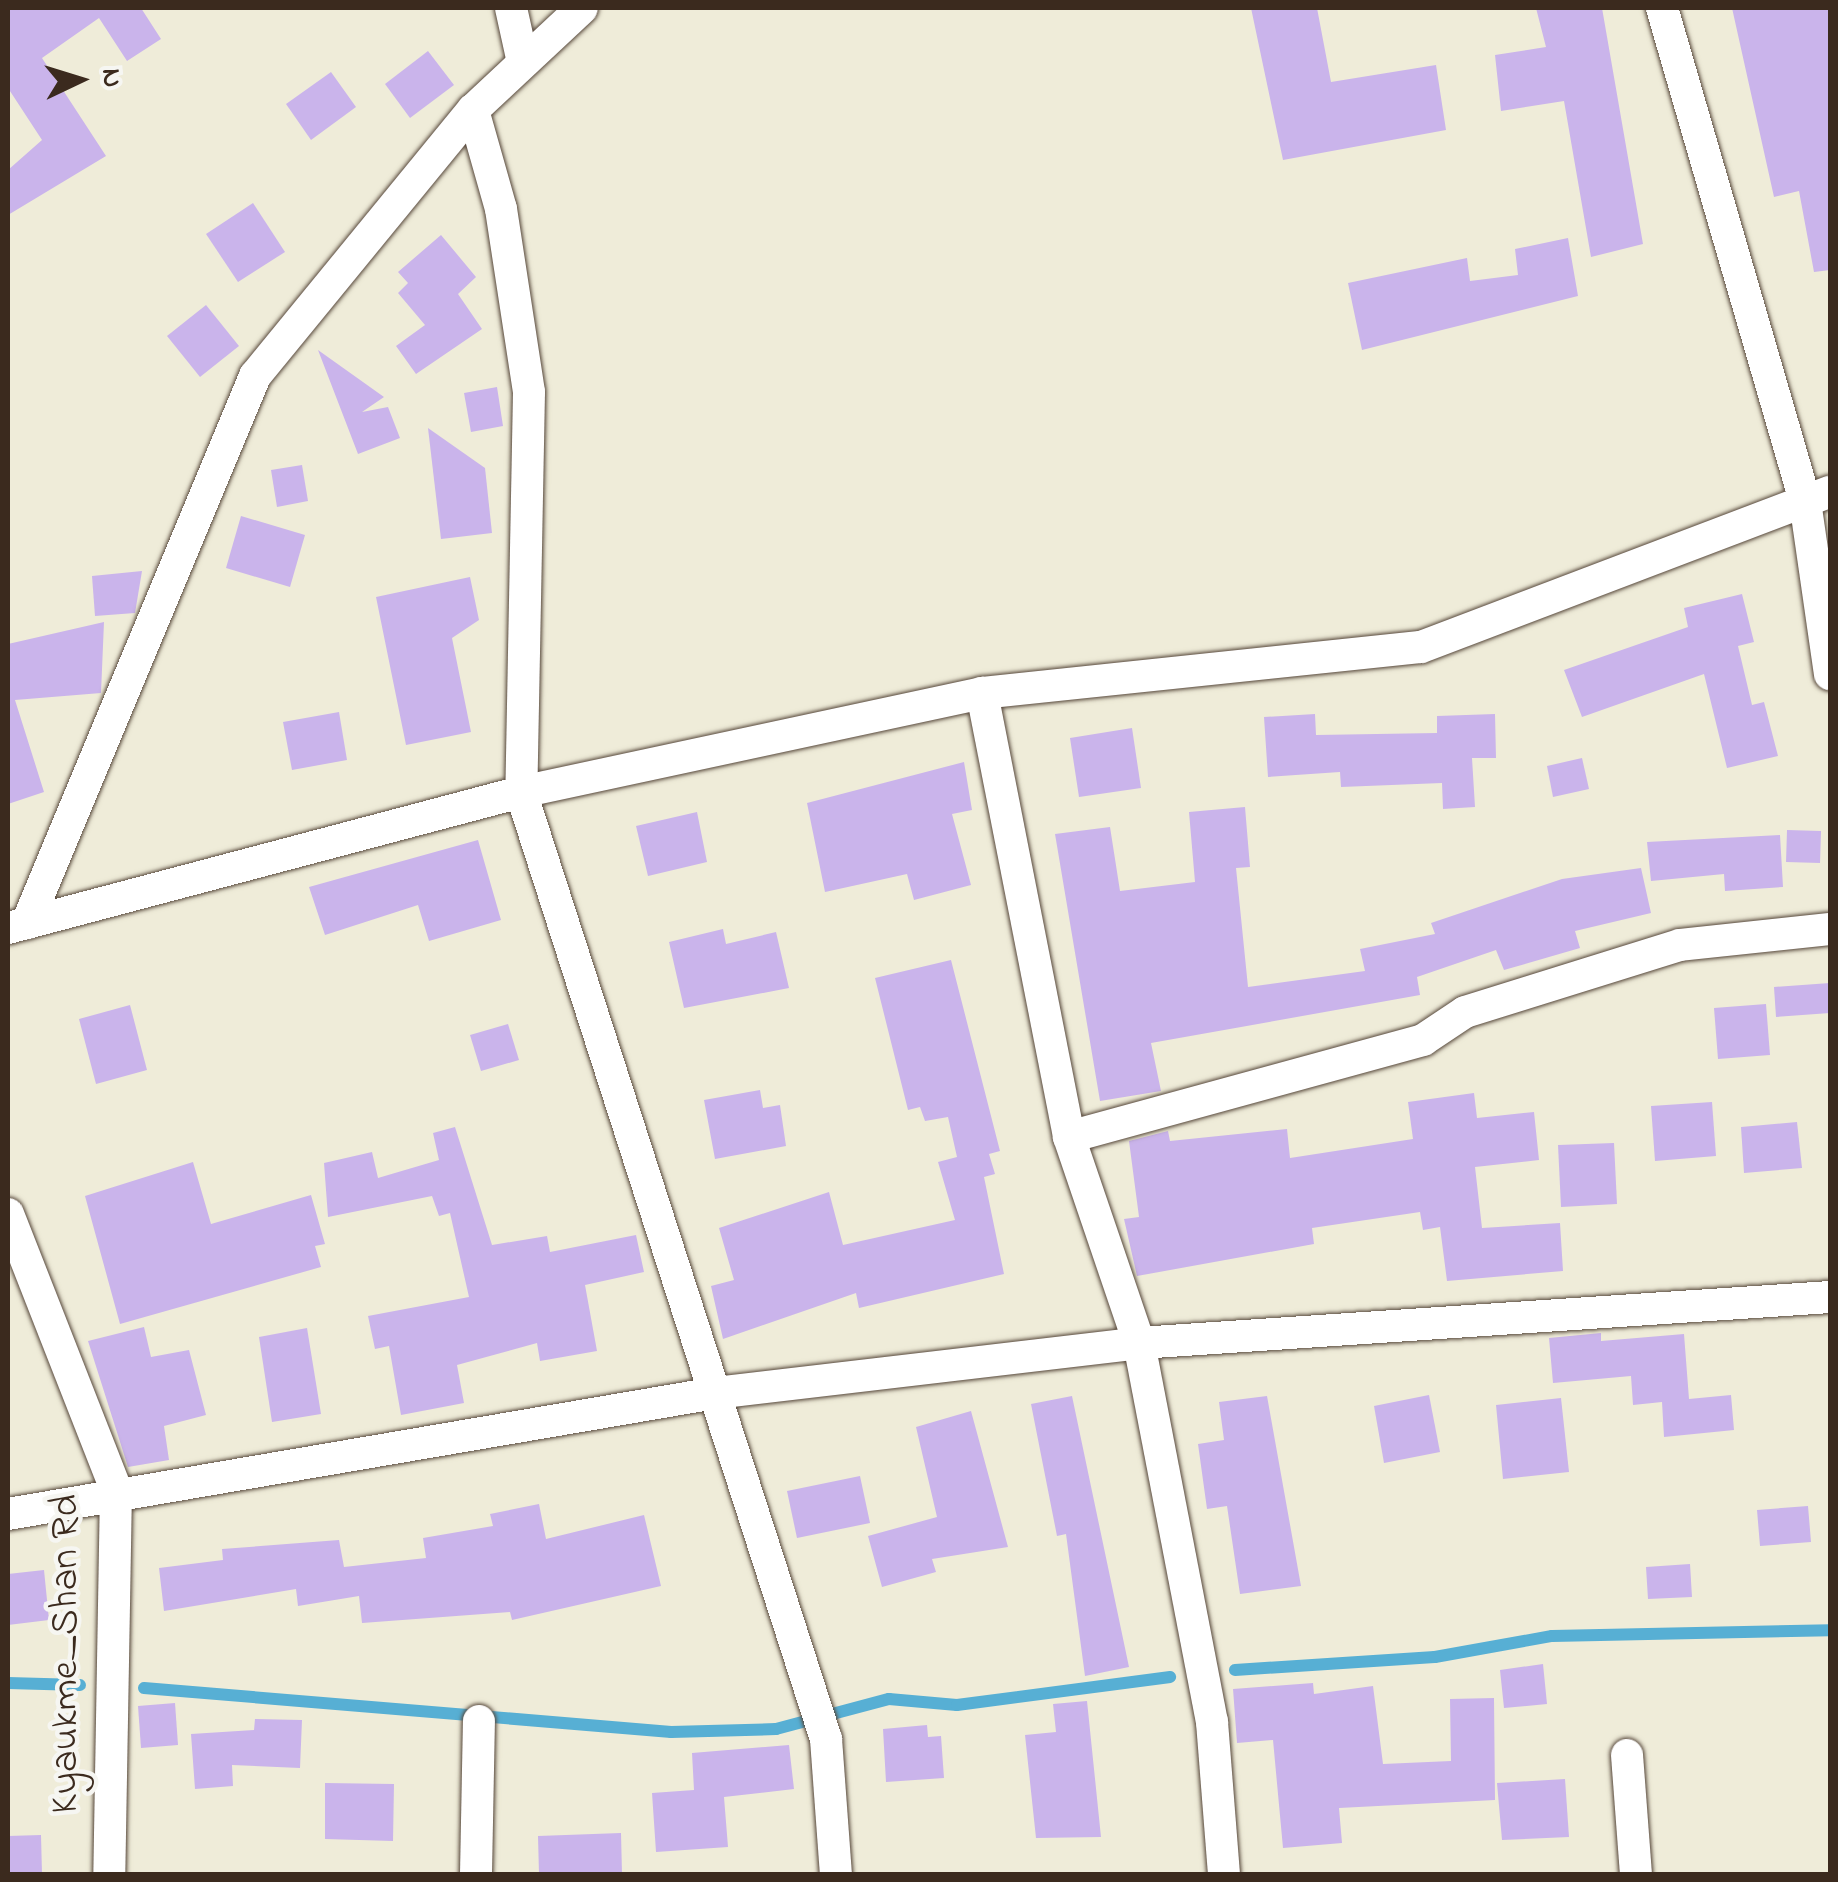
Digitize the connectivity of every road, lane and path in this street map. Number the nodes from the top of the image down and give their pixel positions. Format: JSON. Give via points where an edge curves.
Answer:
{"nodes":[{"id":1,"x":512,"y":8,"type":"edge"},
{"id":2,"x":582,"y":8,"type":"edge"},
{"id":3,"x":1662,"y":8,"type":"edge"},
{"id":4,"x":522,"y":58,"type":"junction"},
{"id":5,"x":473,"y":110,"type":"junction"},
{"id":6,"x":1818,"y":497,"type":"edge"},
{"id":7,"x":1830,"y":674,"type":"edge"},
{"id":8,"x":982,"y":693,"type":"junction"},
{"id":9,"x":521,"y":792,"type":"junction"},
{"id":10,"x":17,"y":925,"type":"edge"},
{"id":11,"x":1830,"y":930,"type":"edge"},
{"id":12,"x":1069,"y":1136,"type":"junction"},
{"id":13,"x":8,"y":1214,"type":"edge"},
{"id":14,"x":1830,"y":1297,"type":"edge"},
{"id":15,"x":1139,"y":1343,"type":"junction"},
{"id":16,"x":715,"y":1392,"type":"junction"},
{"id":17,"x":116,"y":1490,"type":"junction"},
{"id":18,"x":8,"y":1514,"type":"edge"},
{"id":19,"x":478,"y":1721,"type":"dead end"},
{"id":20,"x":1627,"y":1755,"type":"dead end"},
{"id":21,"x":108,"y":1874,"type":"edge"},
{"id":22,"x":476,"y":1874,"type":"edge"},
{"id":23,"x":836,"y":1874,"type":"edge"},
{"id":24,"x":1224,"y":1874,"type":"edge"},
{"id":25,"x":1636,"y":1874,"type":"edge"}],
"edges":[{"from":1,"to":4,"type":"street"},
{"from":2,"to":4,"type":"street"},
{"from":3,"to":6,"type":"street"},
{"from":4,"to":5,"type":"street"},
{"from":5,"to":9,"type":"street","via":[[501,209],[529,392]]},
{"from":5,"to":10,"type":"street","via":[[255,376]]},
{"from":6,"to":7,"type":"street"},
{"from":6,"to":8,"type":"street","via":[[1421,647]]},
{"from":8,"to":9,"type":"street"},
{"from":8,"to":12,"type":"street"},
{"from":9,"to":10,"type":"street"},
{"from":9,"to":16,"type":"street"},
{"from":11,"to":12,"type":"street","via":[[1680,945],[1465,1012],[1422,1040]]},
{"from":12,"to":15,"type":"street"},
{"from":13,"to":17,"type":"street","name":"Kyaukme_Shan Rd"},
{"from":14,"to":15,"type":"street"},
{"from":15,"to":16,"type":"street"},
{"from":15,"to":24,"type":"street","via":[[1212,1722]]},
{"from":16,"to":17,"type":"street"},
{"from":16,"to":23,"type":"street","via":[[826,1739]]},
{"from":17,"to":18,"type":"street"},
{"from":17,"to":21,"type":"street","name":"Kyaukme_Shan Rd"},
{"from":19,"to":22,"type":"street"},
{"from":20,"to":25,"type":"street"}]}
